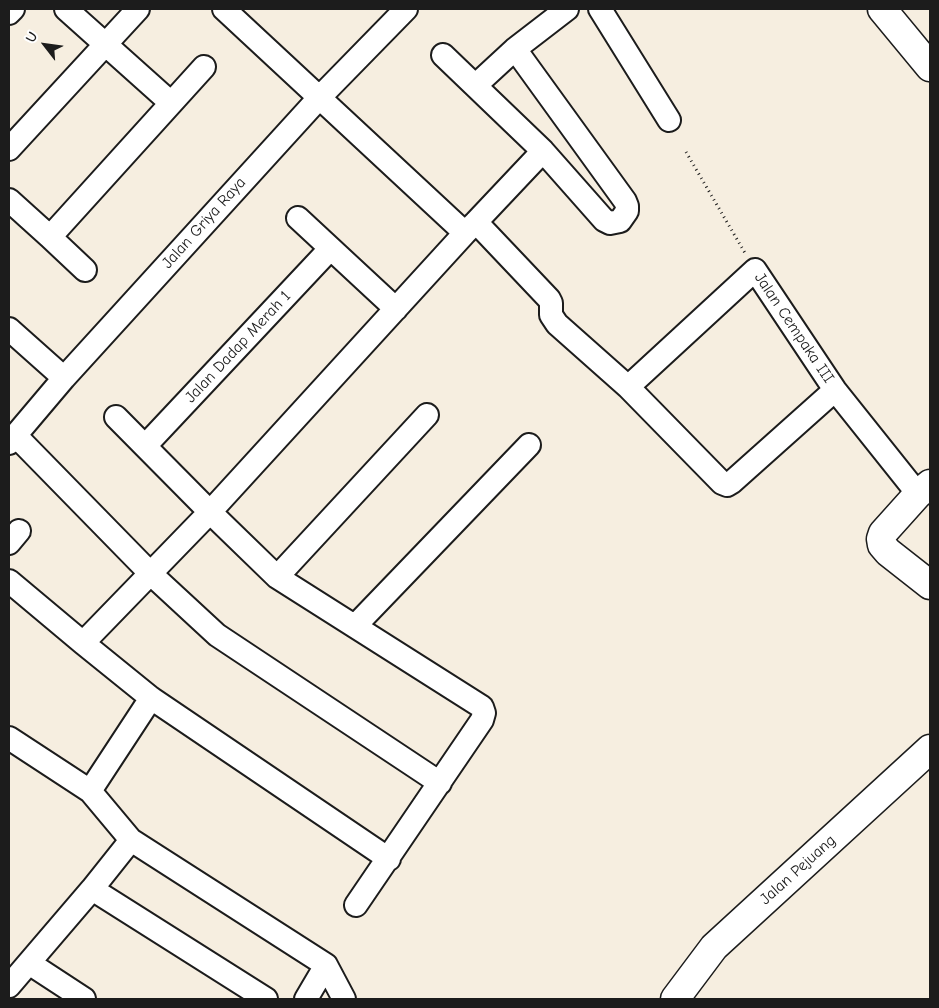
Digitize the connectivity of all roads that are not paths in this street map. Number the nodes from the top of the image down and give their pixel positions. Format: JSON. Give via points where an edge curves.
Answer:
{"nodes":[{"id":1,"x":13,"y":9,"type":"edge"},
{"id":2,"x":66,"y":9,"type":"edge"},
{"id":3,"x":138,"y":9,"type":"edge"},
{"id":4,"x":224,"y":9,"type":"edge"},
{"id":5,"x":406,"y":9,"type":"edge"},
{"id":6,"x":567,"y":9,"type":"edge"},
{"id":7,"x":600,"y":9,"type":"edge"},
{"id":8,"x":882,"y":9,"type":"edge"},
{"id":9,"x":9,"y":13,"type":"edge"},
{"id":10,"x":106,"y":44,"type":"junction"},
{"id":11,"x":515,"y":49,"type":"junction"},
{"id":12,"x":443,"y":55,"type":"dead end"},
{"id":13,"x":204,"y":67,"type":"dead end"},
{"id":14,"x":930,"y":67,"type":"edge"},
{"id":15,"x":476,"y":85,"type":"junction"},
{"id":16,"x":319,"y":98,"type":"junction"},
{"id":17,"x":172,"y":103,"type":"junction"},
{"id":18,"x":669,"y":120,"type":"dead end"},
{"id":19,"x":9,"y":149,"type":"edge"},
{"id":20,"x":543,"y":151,"type":"junction"},
{"id":21,"x":9,"y":200,"type":"edge"},
{"id":22,"x":298,"y":218,"type":"dead end"},
{"id":23,"x":471,"y":228,"type":"junction"},
{"id":24,"x":50,"y":236,"type":"junction"},
{"id":25,"x":330,"y":248,"type":"junction"},
{"id":26,"x":85,"y":270,"type":"dead end"},
{"id":27,"x":396,"y":309,"type":"junction"},
{"id":28,"x":9,"y":329,"type":"edge"},
{"id":29,"x":64,"y":378,"type":"junction"},
{"id":30,"x":628,"y":387,"type":"junction"},
{"id":31,"x":835,"y":390,"type":"junction"},
{"id":32,"x":427,"y":415,"type":"dead end"},
{"id":33,"x":116,"y":417,"type":"dead end"},
{"id":34,"x":12,"y":440,"type":"edge"},
{"id":35,"x":146,"y":445,"type":"junction"},
{"id":36,"x":529,"y":445,"type":"dead end"},
{"id":37,"x":924,"y":489,"type":"edge"},
{"id":38,"x":210,"y":512,"type":"junction"},
{"id":39,"x":151,"y":574,"type":"junction"},
{"id":40,"x":277,"y":577,"type":"junction"},
{"id":41,"x":9,"y":581,"type":"edge"},
{"id":42,"x":930,"y":585,"type":"edge"},
{"id":43,"x":355,"y":626,"type":"junction"},
{"id":44,"x":83,"y":643,"type":"junction"},
{"id":45,"x":151,"y":698,"type":"junction"},
{"id":46,"x":9,"y":738,"type":"edge"},
{"id":47,"x":930,"y":749,"type":"edge"},
{"id":48,"x":440,"y":783,"type":"junction"},
{"id":49,"x":90,"y":791,"type":"junction"},
{"id":50,"x":131,"y":840,"type":"junction"},
{"id":51,"x":389,"y":858,"type":"junction"},
{"id":52,"x":92,"y":889,"type":"junction"},
{"id":53,"x":356,"y":905,"type":"dead end"},
{"id":54,"x":29,"y":963,"type":"junction"},
{"id":55,"x":326,"y":965,"type":"junction"},
{"id":56,"x":9,"y":986,"type":"edge"},
{"id":57,"x":84,"y":999,"type":"edge"},
{"id":58,"x":266,"y":999,"type":"edge"},
{"id":59,"x":306,"y":999,"type":"edge"},
{"id":60,"x":344,"y":999,"type":"edge"},
{"id":61,"x":675,"y":999,"type":"edge"}],
"edges":[{"from":1,"to":9,"type":"street"},
{"from":2,"to":10,"type":"street"},
{"from":3,"to":10,"type":"street"},
{"from":4,"to":16,"type":"street"},
{"from":5,"to":16,"type":"street","name":"Jalan Griya Raya"},
{"from":6,"to":11,"type":"street"},
{"from":7,"to":18,"type":"street"},
{"from":8,"to":14,"type":"street"},
{"from":10,"to":17,"type":"street"},
{"from":10,"to":19,"type":"street"},
{"from":11,"to":15,"type":"street"},
{"from":11,"to":20,"type":"street","via":[[625,201],[626,215],[614,223],[604,220]]},
{"from":12,"to":15,"type":"street"},
{"from":13,"to":17,"type":"street"},
{"from":15,"to":20,"type":"street"},
{"from":16,"to":23,"type":"street"},
{"from":16,"to":29,"type":"street","name":"Jalan Griya Raya"},
{"from":17,"to":24,"type":"street"},
{"from":20,"to":23,"type":"street"},
{"from":21,"to":24,"type":"street"},
{"from":22,"to":25,"type":"street"},
{"from":23,"to":27,"type":"street"},
{"from":23,"to":30,"type":"street","via":[[549,299],[551,315],[557,324]]},
{"from":24,"to":26,"type":"street"},
{"from":25,"to":27,"type":"street"},
{"from":25,"to":35,"type":"street","name":"Jalan Dadap Merah 1"},
{"from":27,"to":38,"type":"street"},
{"from":28,"to":29,"type":"street"},
{"from":29,"to":34,"type":"street","name":"Jalan Griya Raya"},
{"from":30,"to":31,"type":"street","via":[[710,472],[727,485]]},
{"from":30,"to":31,"type":"street","name":"Jalan Cempaka III","via":[[755,270]]},
{"from":31,"to":37,"type":"street","name":"Jalan Cempaka III"},
{"from":32,"to":40,"type":"street"},
{"from":33,"to":35,"type":"street"},
{"from":34,"to":39,"type":"street"},
{"from":35,"to":38,"type":"street"},
{"from":36,"to":43,"type":"street"},
{"from":37,"to":42,"type":"street","via":[[882,533],[881,542],[888,552]]},
{"from":38,"to":39,"type":"street"},
{"from":38,"to":40,"type":"street"},
{"from":39,"to":44,"type":"street"},
{"from":39,"to":48,"type":"street","via":[[217,635]]},
{"from":40,"to":43,"type":"street"},
{"from":41,"to":44,"type":"street"},
{"from":43,"to":48,"type":"street","via":[[482,707],[482,720]]},
{"from":44,"to":45,"type":"street"},
{"from":45,"to":49,"type":"street"},
{"from":45,"to":51,"type":"street"},
{"from":46,"to":49,"type":"street"},
{"from":47,"to":61,"type":"street","name":"Jalan Pejuang","via":[[714,947]]},
{"from":48,"to":51,"type":"street"},
{"from":49,"to":50,"type":"street"},
{"from":50,"to":52,"type":"street"},
{"from":50,"to":55,"type":"street"},
{"from":51,"to":53,"type":"street"},
{"from":52,"to":54,"type":"street"},
{"from":52,"to":58,"type":"street"},
{"from":54,"to":56,"type":"street"},
{"from":54,"to":57,"type":"street"},
{"from":55,"to":59,"type":"street"},
{"from":55,"to":60,"type":"street"}]}
